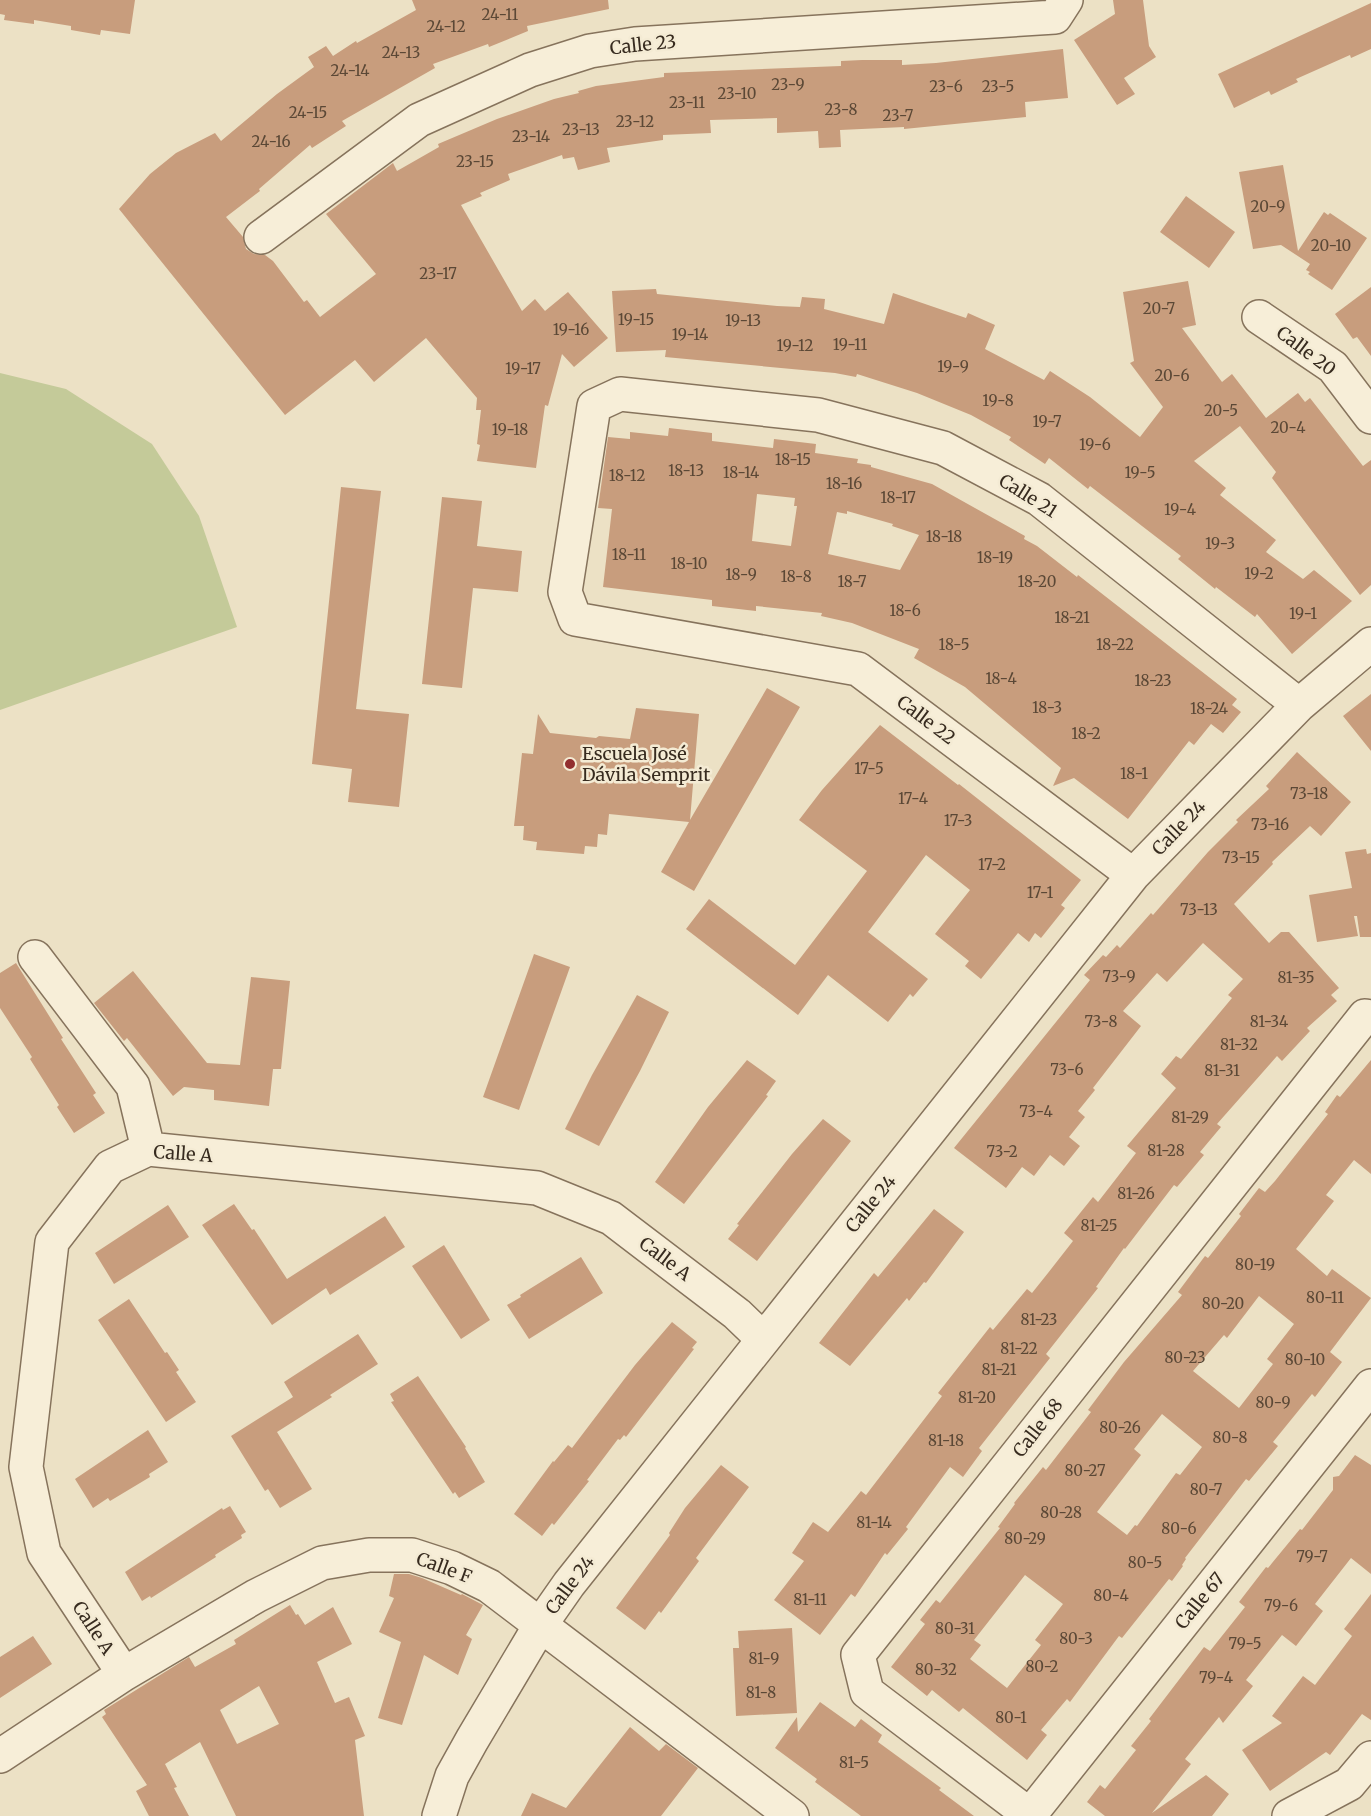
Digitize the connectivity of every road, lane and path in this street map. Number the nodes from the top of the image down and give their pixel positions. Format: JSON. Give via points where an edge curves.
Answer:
{"nodes":[{"id":1,"x":1066,"y":0,"type":"edge"},
{"id":2,"x":261,"y":237,"type":"dead end"},
{"id":3,"x":1259,"y":317,"type":"dead end"},
{"id":4,"x":1371,"y":417,"type":"edge"},
{"id":5,"x":687,"y":639,"type":"joint"},
{"id":6,"x":1371,"y":644,"type":"edge"},
{"id":7,"x":1299,"y":705,"type":"junction"},
{"id":8,"x":1133,"y":875,"type":"junction"},
{"id":9,"x":35,"y":957,"type":"dead end"},
{"id":10,"x":1371,"y":1017,"type":"edge"},
{"id":11,"x":148,"y":1149,"type":"junction"},
{"id":12,"x":763,"y":1339,"type":"junction"},
{"id":13,"x":1371,"y":1386,"type":"edge"},
{"id":14,"x":541,"y":1624,"type":"junction"},
{"id":15,"x":124,"y":1674,"type":"junction"},
{"id":16,"x":0,"y":1756,"type":"edge"},
{"id":17,"x":1371,"y":1758,"type":"edge"},
{"id":18,"x":439,"y":1816,"type":"edge"},
{"id":19,"x":792,"y":1816,"type":"edge"},
{"id":20,"x":1030,"y":1816,"type":"edge"},
{"id":21,"x":1289,"y":1816,"type":"edge"}],
"edges":[{"from":1,"to":2,"type":"street","name":"Calle 23","via":[[1055,17],[635,44],[590,51],[530,70],[419,120]]},
{"from":3,"to":4,"type":"street","name":"Calle 20","via":[[1333,368]]},
{"from":5,"to":7,"type":"street","name":"Calle 21","via":[[575,619],[565,592],[594,406],[620,394],[818,415],[944,448],[1040,499]]},
{"from":5,"to":8,"type":"street","name":"Calle 22","via":[[858,669]]},
{"from":6,"to":7,"type":"street","name":"Calle 24"},
{"from":7,"to":8,"type":"street","name":"Calle 24"},
{"from":8,"to":12,"type":"street","name":"Calle 24"},
{"from":9,"to":11,"type":"street","via":[[133,1086]]},
{"from":10,"to":20,"type":"street","name":"Calle 68","via":[[1365,1016],[858,1655],[867,1692]]},
{"from":11,"to":12,"type":"street","name":"Calle A","via":[[537,1188],[611,1218],[737,1314]]},
{"from":11,"to":15,"type":"street","name":"Calle A","via":[[110,1167],[52,1242],[26,1467],[44,1553]]},
{"from":12,"to":14,"type":"street","name":"Calle 24"},
{"from":13,"to":20,"type":"street","name":"Calle 67"},
{"from":14,"to":15,"type":"street","name":"Calle F","via":[[489,1586],[452,1568],[412,1555],[369,1555],[322,1563],[256,1596]]},
{"from":14,"to":18,"type":"street","name":"Calle 24","via":[[452,1776]]},
{"from":14,"to":19,"type":"street","name":"Calle F"},
{"from":15,"to":16,"type":"street","name":"Calle F"},
{"from":17,"to":21,"type":"street","via":[[1348,1784]]}]}
